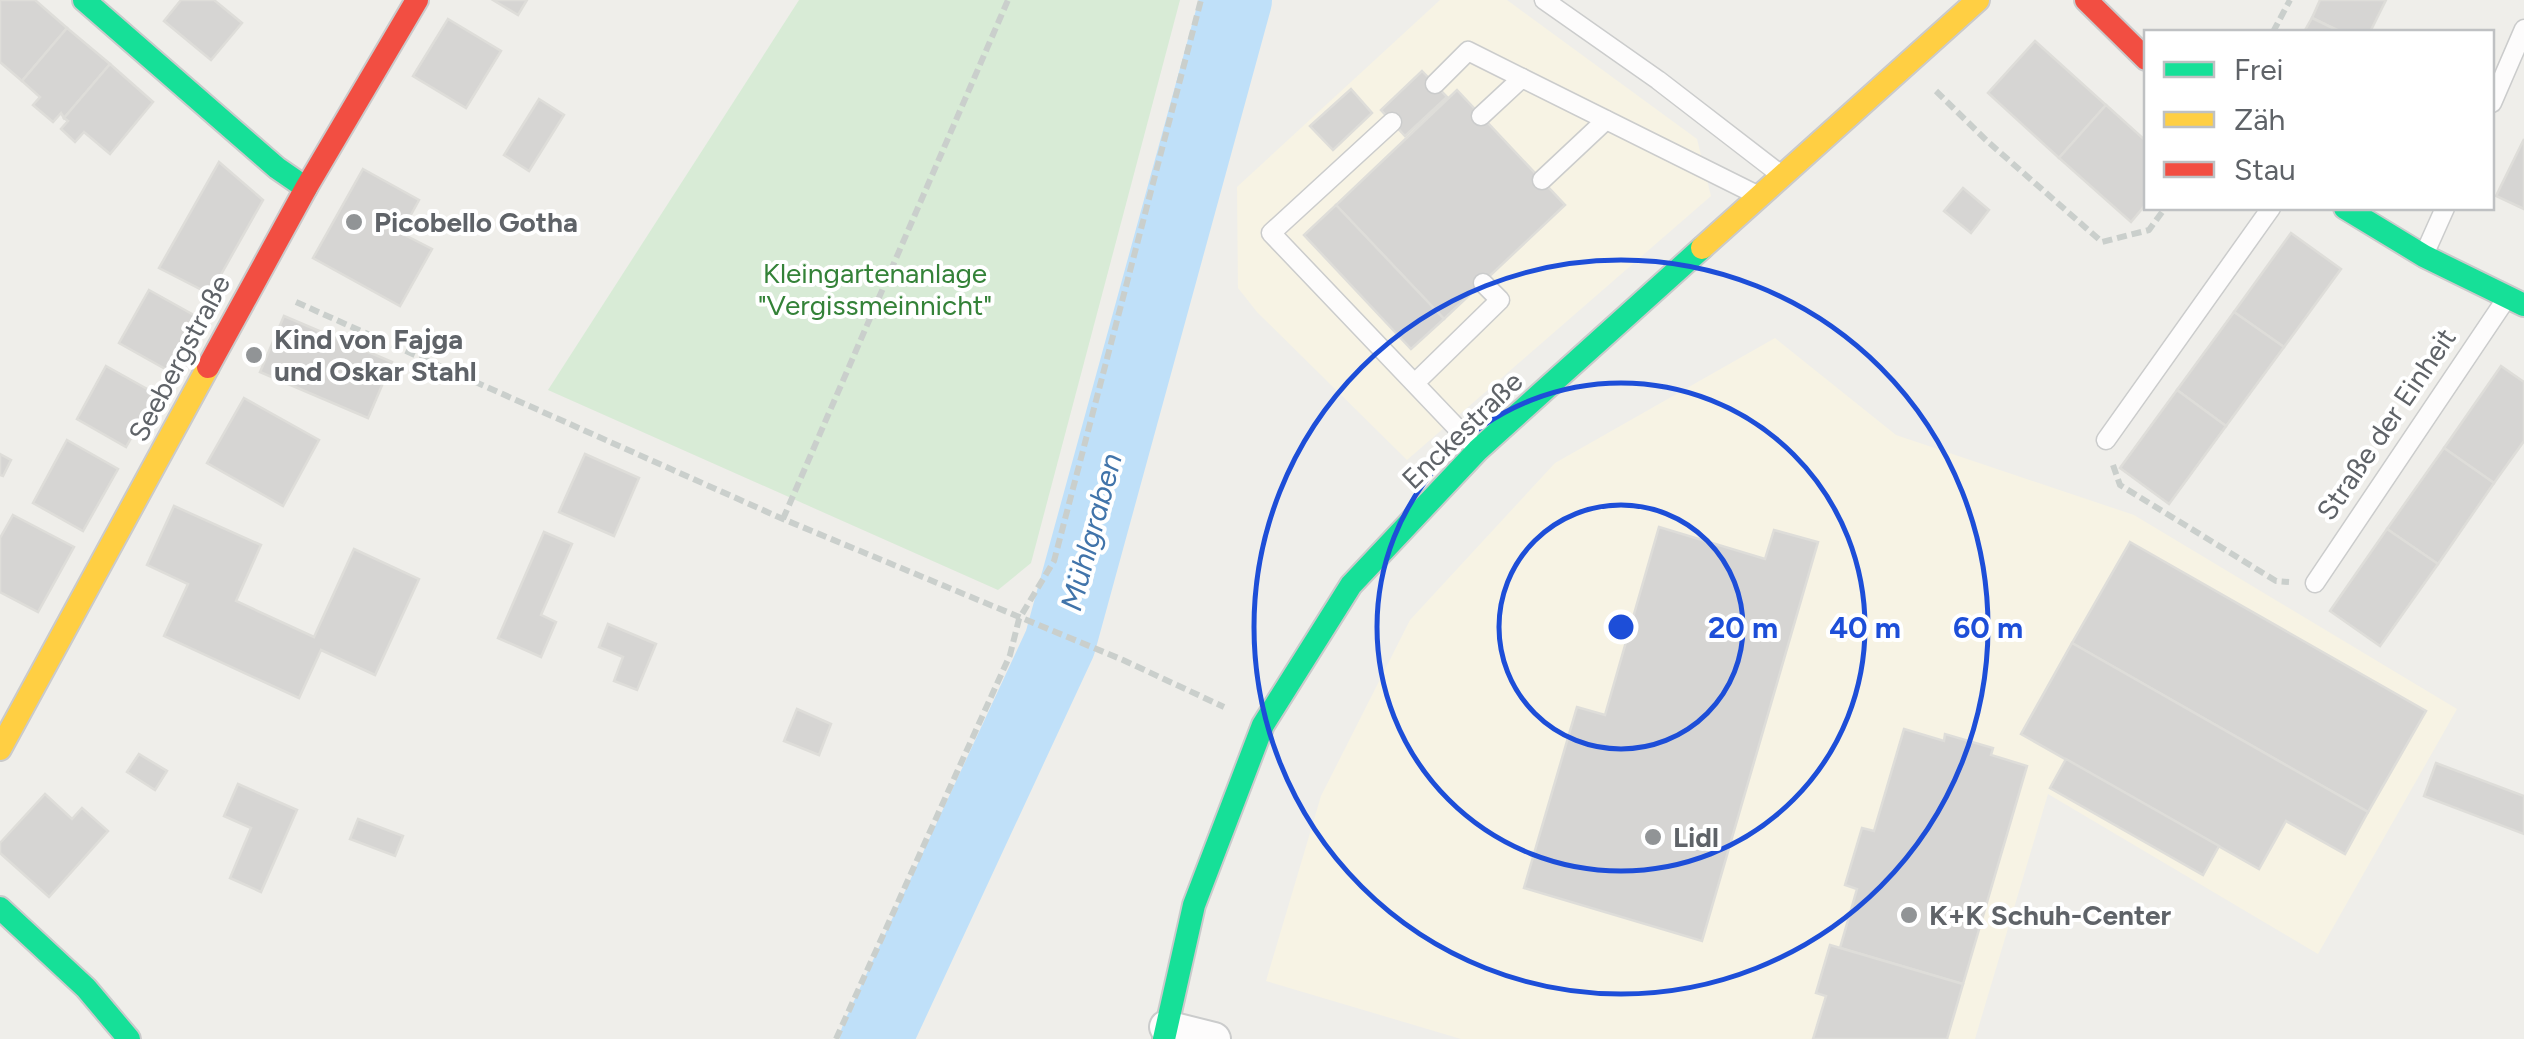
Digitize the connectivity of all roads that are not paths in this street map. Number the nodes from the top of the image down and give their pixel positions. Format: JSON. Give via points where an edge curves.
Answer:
{"nodes":[{"id":1,"x":84,"y":0,"type":"edge"},
{"id":2,"x":417,"y":0,"type":"edge"},
{"id":3,"x":1544,"y":0,"type":"edge"},
{"id":4,"x":1978,"y":0,"type":"edge"},
{"id":5,"x":2086,"y":0,"type":"edge"},
{"id":6,"x":2524,"y":30,"type":"edge"},
{"id":7,"x":2144,"y":57,"type":"edge"},
{"id":8,"x":1522,"y":78,"type":"junction"},
{"id":9,"x":1434,"y":84,"type":"dead end"},
{"id":10,"x":2494,"y":98,"type":"edge"},
{"id":11,"x":1482,"y":116,"type":"dead end"},
{"id":12,"x":1606,"y":120,"type":"junction"},
{"id":13,"x":1392,"y":122,"type":"dead end"},
{"id":14,"x":1785,"y":177,"type":"junction"},
{"id":15,"x":1542,"y":180,"type":"dead end"},
{"id":16,"x":306,"y":188,"type":"junction"},
{"id":17,"x":1762,"y":198,"type":"junction"},
{"id":18,"x":2270,"y":210,"type":"edge"},
{"id":19,"x":2348,"y":210,"type":"edge"},
{"id":20,"x":2445,"y":210,"type":"edge"},
{"id":21,"x":2424,"y":256,"type":"junction"},
{"id":22,"x":1483,"y":283,"type":"dead end"},
{"id":23,"x":2515,"y":302,"type":"edge"},
{"id":24,"x":1416,"y":382,"type":"junction"},
{"id":25,"x":2106,"y":440,"type":"road end"},
{"id":26,"x":1478,"y":450,"type":"junction"},
{"id":27,"x":2315,"y":583,"type":"road end"},
{"id":28,"x":0,"y":749,"type":"edge"},
{"id":29,"x":0,"y":908,"type":"edge"},
{"id":30,"x":1165,"y":1033,"type":"edge"},
{"id":31,"x":129,"y":1039,"type":"edge"},
{"id":32,"x":1214,"y":1039,"type":"edge"}],
"edges":[{"from":1,"to":16,"type":"main road"},
{"from":2,"to":16,"type":"main road","name":"Seebergstraße"},
{"from":3,"to":14,"type":"lane"},
{"from":4,"to":14,"type":"main road","name":"Enckestraße"},
{"from":5,"to":7,"type":"main road"},
{"from":6,"to":10,"type":"lane"},
{"from":8,"to":9,"type":"lane","via":[[1468,52]]},
{"from":8,"to":11,"type":"lane"},
{"from":8,"to":12,"type":"lane"},
{"from":12,"to":15,"type":"lane"},
{"from":12,"to":17,"type":"lane"},
{"from":13,"to":24,"type":"lane","via":[[1271,233]]},
{"from":14,"to":17,"type":"main road","name":"Enckestraße"},
{"from":16,"to":28,"type":"main road","name":"Seebergstraße"},
{"from":17,"to":26,"type":"main road","name":"Enckestraße"},
{"from":18,"to":25,"type":"lane"},
{"from":19,"to":21,"type":"main road","name":"Straße der Einheit"},
{"from":20,"to":21,"type":"lane"},
{"from":21,"to":23,"type":"main road","name":"Straße der Einheit"},
{"from":22,"to":24,"type":"lane","via":[[1500,300]]},
{"from":23,"to":27,"type":"lane","name":"Straße der Einheit"},
{"from":24,"to":26,"type":"lane"},
{"from":26,"to":30,"type":"main road","name":"Enckestraße","via":[[1351,585],[1264,725],[1194,905]]},
{"from":29,"to":31,"type":"main road"},
{"from":30,"to":32,"type":"street"}]}
